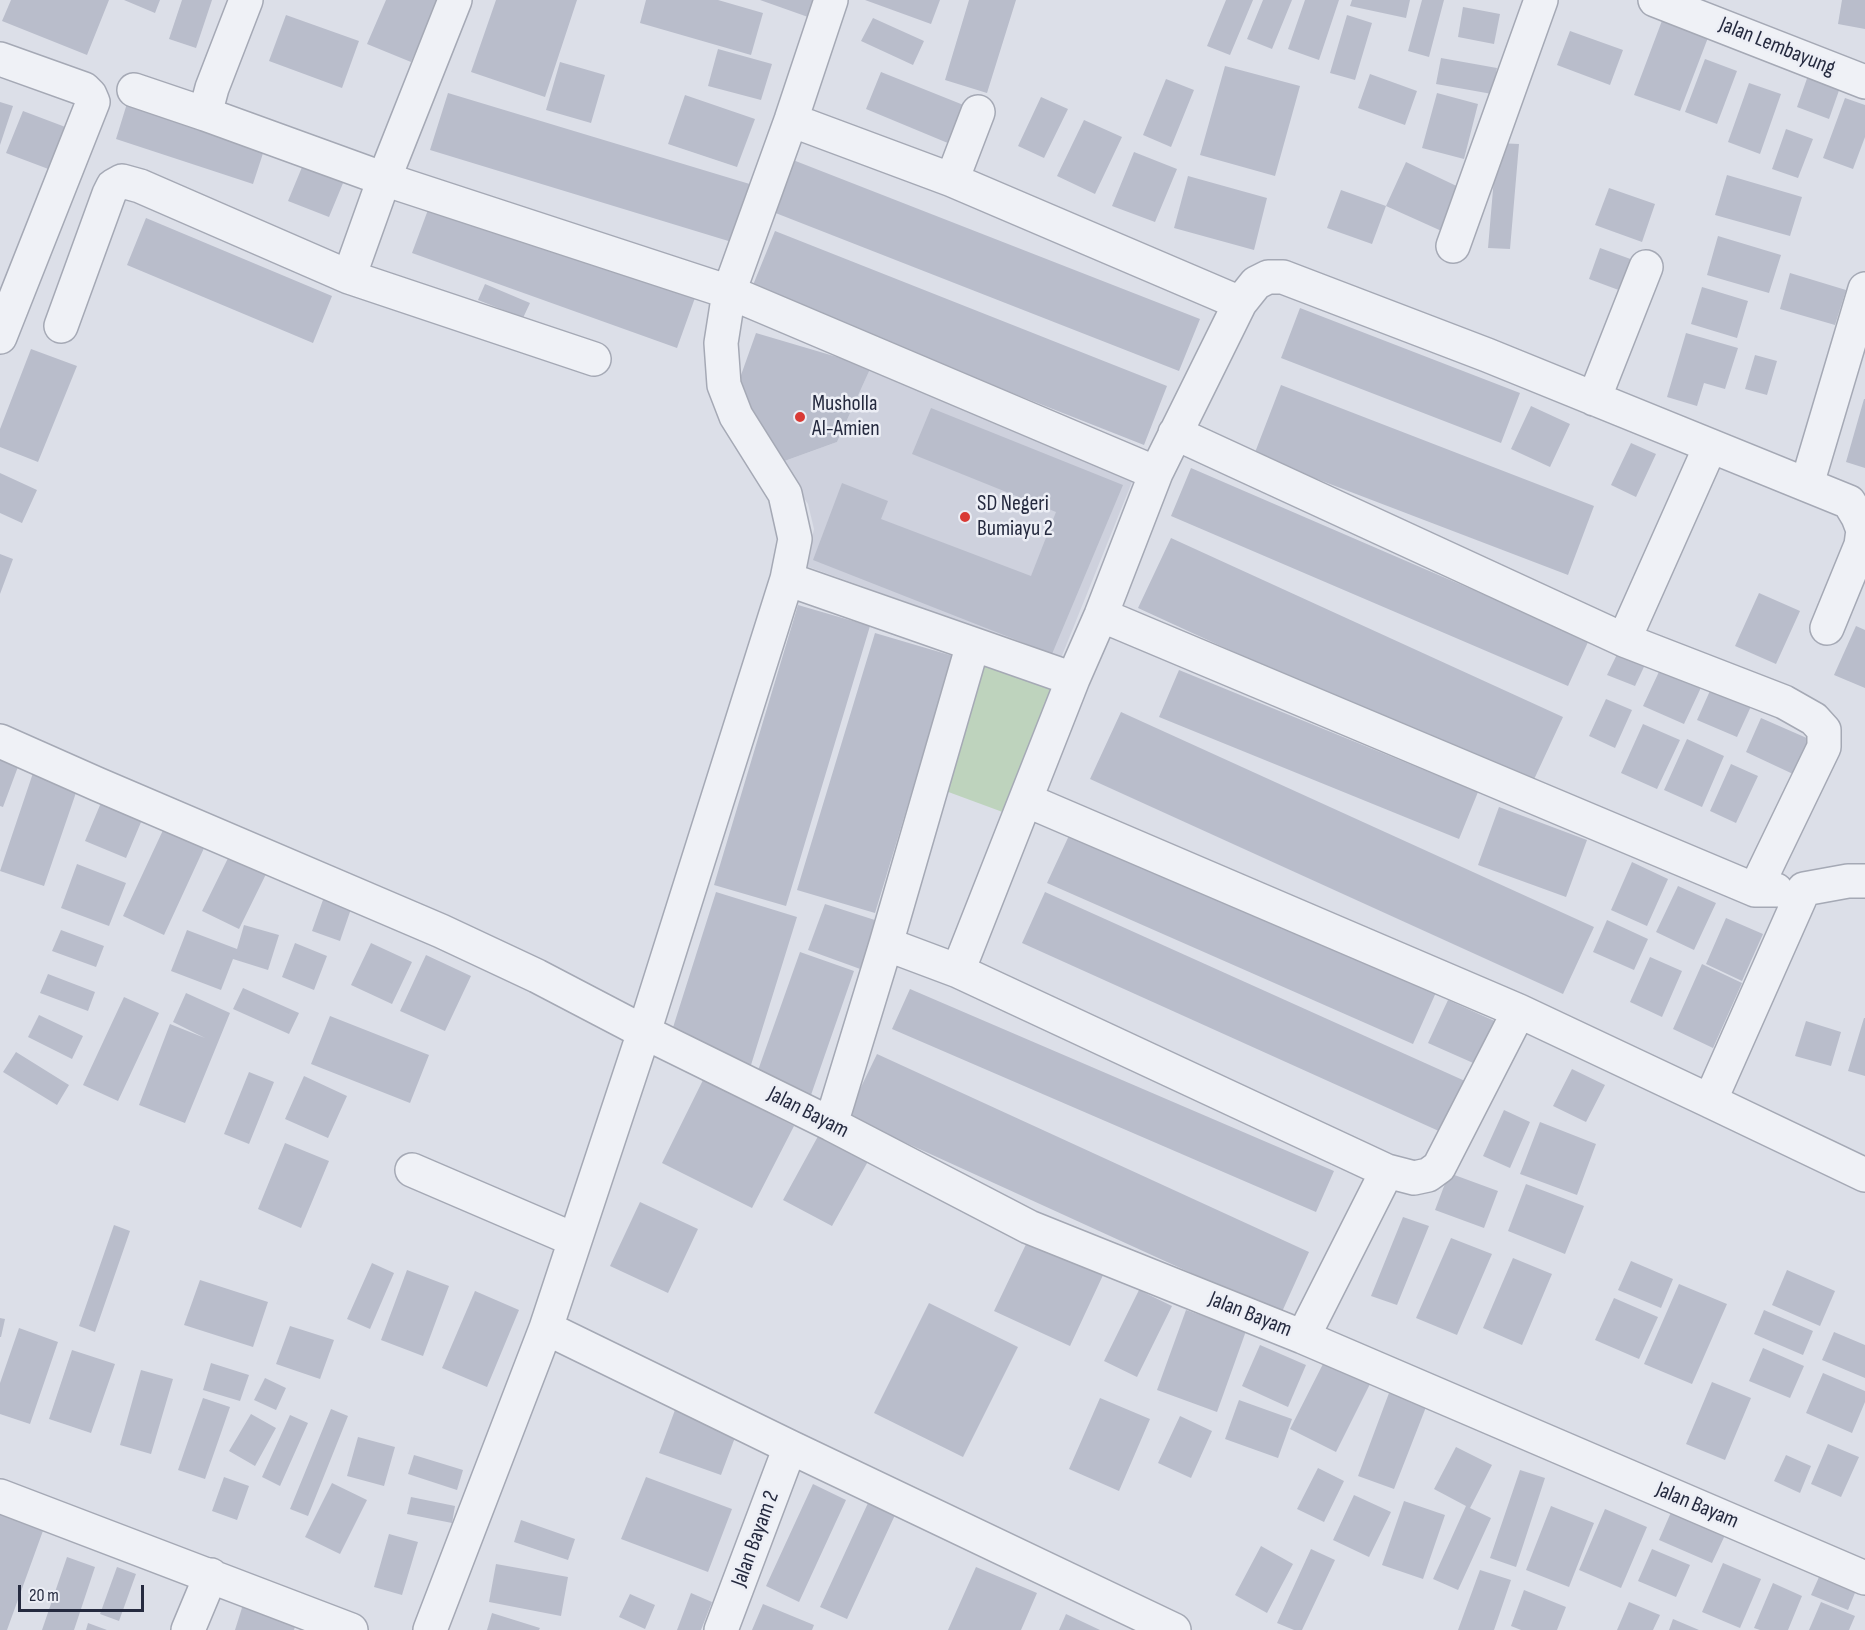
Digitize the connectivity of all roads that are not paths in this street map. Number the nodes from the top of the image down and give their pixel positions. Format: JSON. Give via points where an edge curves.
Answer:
{"nodes":[{"id":1,"x":246,"y":0,"type":"edge"},
{"id":2,"x":455,"y":0,"type":"edge"},
{"id":3,"x":831,"y":0,"type":"edge"},
{"id":4,"x":1541,"y":0,"type":"edge"},
{"id":5,"x":1671,"y":3,"type":"edge"},
{"id":6,"x":0,"y":59,"type":"edge"},
{"id":7,"x":1865,"y":82,"type":"edge"},
{"id":8,"x":134,"y":90,"type":"dead end"},
{"id":9,"x":978,"y":112,"type":"dead end"},
{"id":10,"x":205,"y":114,"type":"junction"},
{"id":11,"x":791,"y":120,"type":"junction"},
{"id":12,"x":384,"y":179,"type":"junction"},
{"id":13,"x":952,"y":180,"type":"junction"},
{"id":14,"x":1453,"y":246,"type":"dead end"},
{"id":15,"x":1646,"y":267,"type":"dead end"},
{"id":16,"x":349,"y":277,"type":"junction"},
{"id":17,"x":1865,"y":289,"type":"edge"},
{"id":18,"x":729,"y":292,"type":"junction"},
{"id":19,"x":1240,"y":303,"type":"junction"},
{"id":20,"x":61,"y":326,"type":"dead end"},
{"id":21,"x":0,"y":337,"type":"edge"},
{"id":22,"x":594,"y":359,"type":"dead end"},
{"id":23,"x":1594,"y":399,"type":"junction"},
{"id":24,"x":1175,"y":433,"type":"junction"},
{"id":25,"x":1710,"y":447,"type":"junction"},
{"id":26,"x":1156,"y":473,"type":"junction"},
{"id":27,"x":1807,"y":484,"type":"junction"},
{"id":28,"x":787,"y":579,"type":"junction"},
{"id":29,"x":1101,"y":615,"type":"junction"},
{"id":30,"x":1827,"y":628,"type":"dead end"},
{"id":31,"x":1624,"y":640,"type":"junction"},
{"id":32,"x":973,"y":644,"type":"junction"},
{"id":33,"x":1073,"y":679,"type":"junction"},
{"id":34,"x":0,"y":741,"type":"edge"},
{"id":35,"x":1026,"y":800,"type":"junction"},
{"id":36,"x":1865,"y":881,"type":"edge"},
{"id":37,"x":1804,"y":889,"type":"junction"},
{"id":38,"x":1755,"y":890,"type":"junction"},
{"id":39,"x":886,"y":944,"type":"junction"},
{"id":40,"x":958,"y":971,"type":"junction"},
{"id":41,"x":1519,"y":1011,"type":"junction"},
{"id":42,"x":644,"y":1032,"type":"junction"},
{"id":43,"x":1710,"y":1101,"type":"junction"},
{"id":44,"x":831,"y":1124,"type":"junction"},
{"id":45,"x":411,"y":1170,"type":"dead end"},
{"id":46,"x":1387,"y":1171,"type":"junction"},
{"id":47,"x":1865,"y":1175,"type":"edge"},
{"id":48,"x":575,"y":1240,"type":"junction"},
{"id":49,"x":546,"y":1328,"type":"junction"},
{"id":50,"x":1303,"y":1337,"type":"junction"},
{"id":51,"x":790,"y":1447,"type":"junction"},
{"id":52,"x":0,"y":1496,"type":"edge"},
{"id":53,"x":211,"y":1575,"type":"junction"},
{"id":54,"x":1865,"y":1578,"type":"edge"},
{"id":55,"x":188,"y":1630,"type":"edge"},
{"id":56,"x":351,"y":1630,"type":"edge"},
{"id":57,"x":430,"y":1630,"type":"edge"},
{"id":58,"x":721,"y":1630,"type":"edge"},
{"id":59,"x":1174,"y":1630,"type":"edge"}],
"edges":[{"from":1,"to":10,"type":"street"},
{"from":2,"to":12,"type":"street"},
{"from":3,"to":11,"type":"street"},
{"from":4,"to":14,"type":"street"},
{"from":5,"to":7,"type":"street","name":"Jalan Lembayung"},
{"from":6,"to":21,"type":"street","via":[[84,89],[93,102]]},
{"from":8,"to":10,"type":"street"},
{"from":9,"to":13,"type":"street"},
{"from":10,"to":12,"type":"street"},
{"from":11,"to":13,"type":"street"},
{"from":11,"to":18,"type":"street"},
{"from":12,"to":16,"type":"street"},
{"from":12,"to":18,"type":"street"},
{"from":13,"to":19,"type":"street"},
{"from":15,"to":23,"type":"street"},
{"from":16,"to":20,"type":"street","via":[[123,181],[113,186],[109,194]]},
{"from":16,"to":22,"type":"street"},
{"from":17,"to":27,"type":"street"},
{"from":18,"to":26,"type":"street"},
{"from":18,"to":28,"type":"street","via":[[721,343],[724,385],[736,416],[785,494],[795,539]]},
{"from":19,"to":23,"type":"street","via":[[1256,283],[1268,277],[1283,277]]},
{"from":19,"to":24,"type":"street"},
{"from":23,"to":25,"type":"street"},
{"from":24,"to":26,"type":"street"},
{"from":24,"to":31,"type":"street"},
{"from":25,"to":27,"type":"street"},
{"from":25,"to":31,"type":"street"},
{"from":26,"to":29,"type":"street"},
{"from":27,"to":30,"type":"street","via":[[1849,502],[1863,530]]},
{"from":28,"to":32,"type":"street"},
{"from":28,"to":42,"type":"street"},
{"from":29,"to":33,"type":"street"},
{"from":29,"to":38,"type":"street"},
{"from":31,"to":38,"type":"street","via":[[1784,702],[1814,719],[1824,730],[1824,747]]},
{"from":32,"to":33,"type":"street"},
{"from":32,"to":39,"type":"street"},
{"from":33,"to":35,"type":"street"},
{"from":34,"to":42,"type":"street","name":"Jalan Bayam","via":[[441,931]]},
{"from":35,"to":40,"type":"street"},
{"from":35,"to":41,"type":"street"},
{"from":36,"to":37,"type":"street"},
{"from":37,"to":38,"type":"street"},
{"from":37,"to":43,"type":"street"},
{"from":39,"to":40,"type":"street"},
{"from":39,"to":44,"type":"street"},
{"from":40,"to":46,"type":"street"},
{"from":41,"to":43,"type":"street"},
{"from":41,"to":46,"type":"street","via":[[1439,1167],[1414,1178]]},
{"from":42,"to":44,"type":"street","name":"Jalan Bayam"},
{"from":42,"to":48,"type":"street"},
{"from":43,"to":47,"type":"street"},
{"from":44,"to":50,"type":"street","name":"Jalan Bayam","via":[[1029,1227]]},
{"from":45,"to":48,"type":"street"},
{"from":46,"to":50,"type":"street"},
{"from":48,"to":49,"type":"street"},
{"from":49,"to":51,"type":"street"},
{"from":49,"to":57,"type":"street"},
{"from":50,"to":54,"type":"street","name":"Jalan Bayam"},
{"from":51,"to":58,"type":"street","name":"Jalan Bayam 2"},
{"from":51,"to":59,"type":"street"},
{"from":52,"to":53,"type":"street"},
{"from":53,"to":55,"type":"street"},
{"from":53,"to":56,"type":"street"}]}
